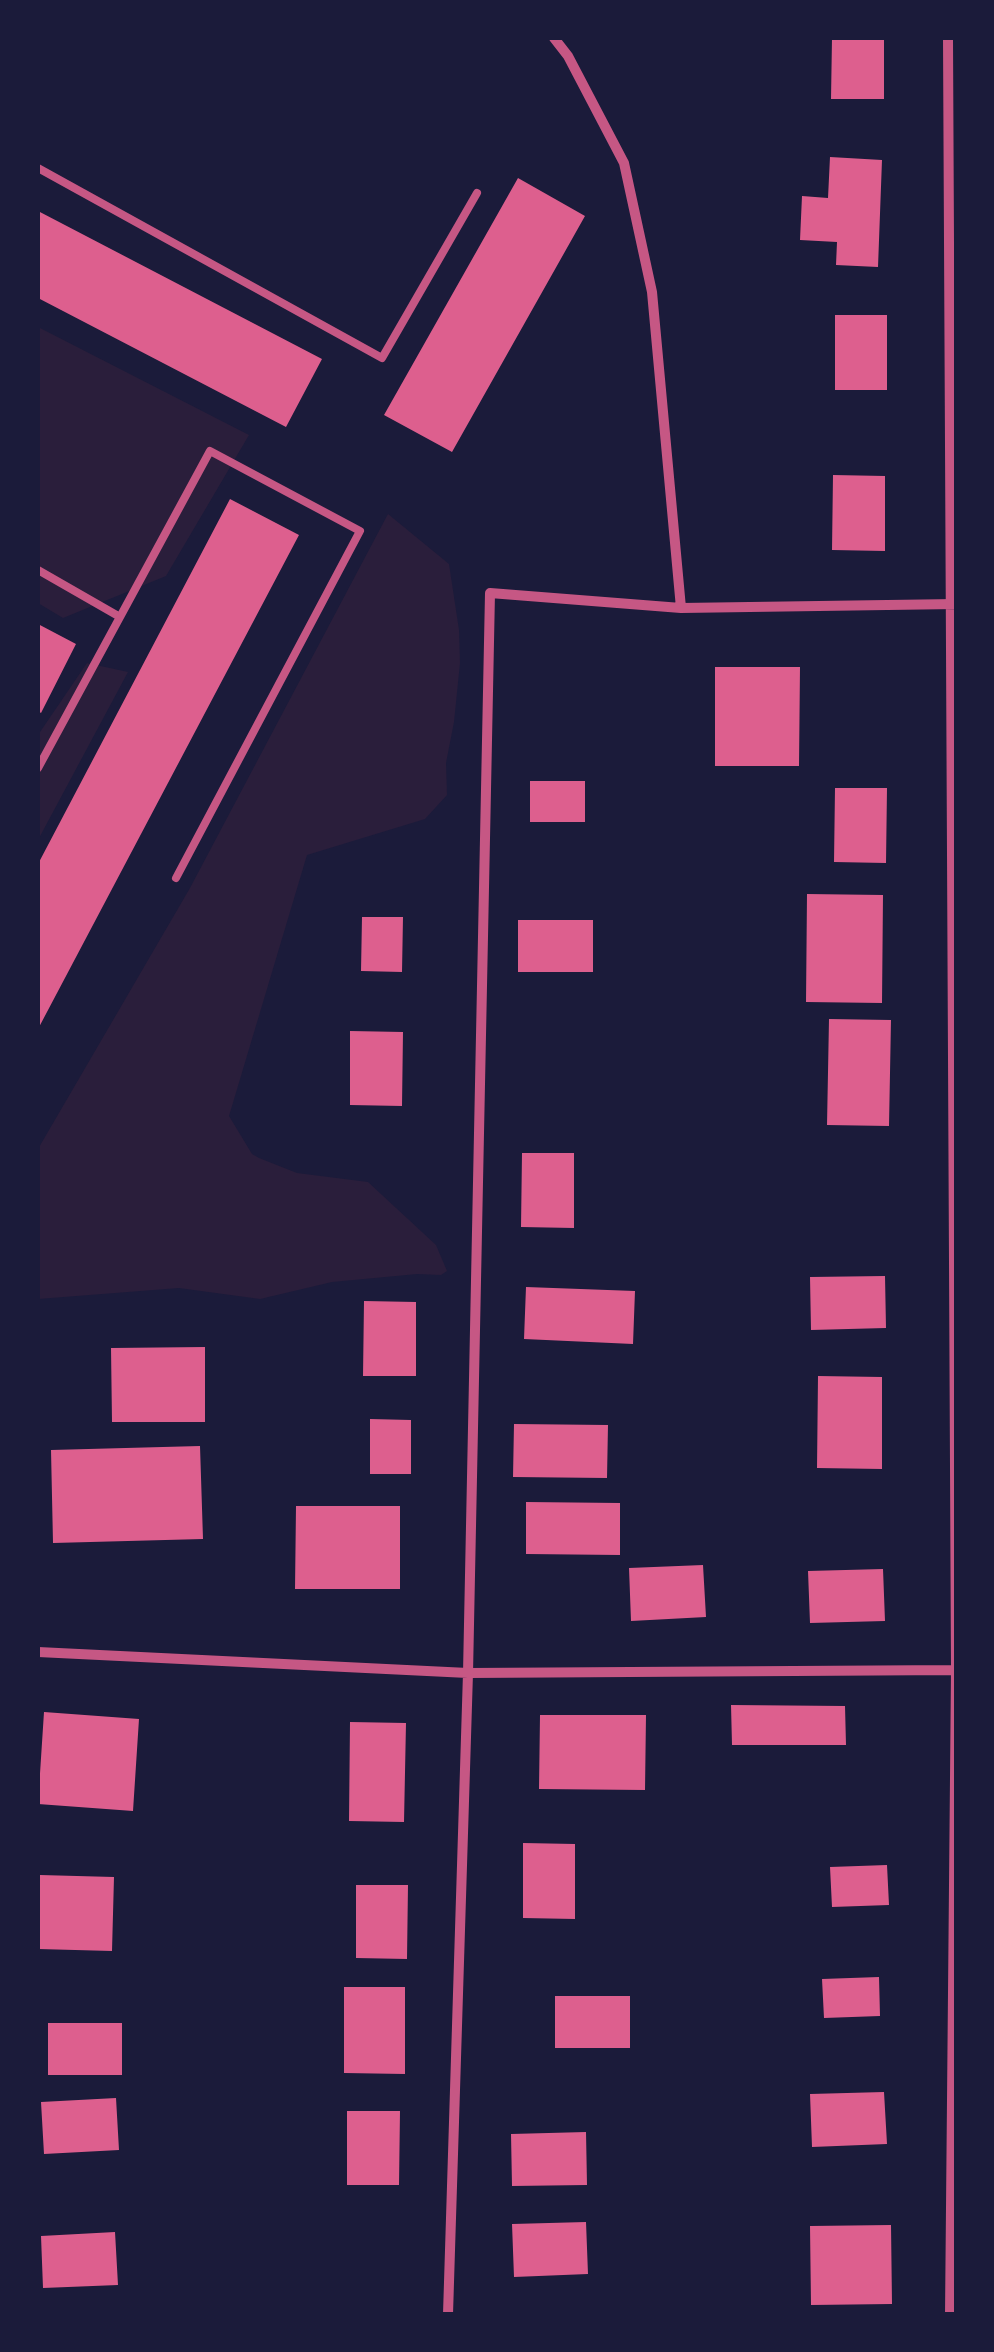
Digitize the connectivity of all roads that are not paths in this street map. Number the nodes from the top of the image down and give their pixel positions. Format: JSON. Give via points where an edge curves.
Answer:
{"nodes":[{"id":1,"x":554,"y":38,"type":"edge"},
{"id":2,"x":948,"y":38,"type":"edge"},
{"id":3,"x":38,"y":168,"type":"edge"},
{"id":4,"x":476,"y":193,"type":"dead end"},
{"id":5,"x":38,"y":570,"type":"edge"},
{"id":6,"x":954,"y":604,"type":"edge"},
{"id":7,"x":681,"y":608,"type":"junction"},
{"id":8,"x":120,"y":617,"type":"junction"},
{"id":9,"x":38,"y":768,"type":"edge"},
{"id":10,"x":176,"y":878,"type":"dead end"},
{"id":11,"x":38,"y":1652,"type":"edge"},
{"id":12,"x":956,"y":1670,"type":"edge"},
{"id":13,"x":468,"y":1673,"type":"junction"},
{"id":14,"x":448,"y":2314,"type":"edge"},
{"id":15,"x":950,"y":2314,"type":"edge"}],
"edges":[{"from":1,"to":7,"type":"street","via":[[624,163],[652,292]]},
{"from":2,"to":6,"type":"street"},
{"from":3,"to":4,"type":"lane","via":[[382,358]]},
{"from":5,"to":8,"type":"lane"},
{"from":6,"to":7,"type":"street"},
{"from":6,"to":12,"type":"street"},
{"from":7,"to":13,"type":"street","via":[[490,593]]},
{"from":8,"to":9,"type":"lane"},
{"from":8,"to":10,"type":"lane","via":[[210,451],[360,531]]},
{"from":11,"to":13,"type":"street"},
{"from":12,"to":13,"type":"street"},
{"from":12,"to":15,"type":"street"},
{"from":13,"to":14,"type":"street"}]}
